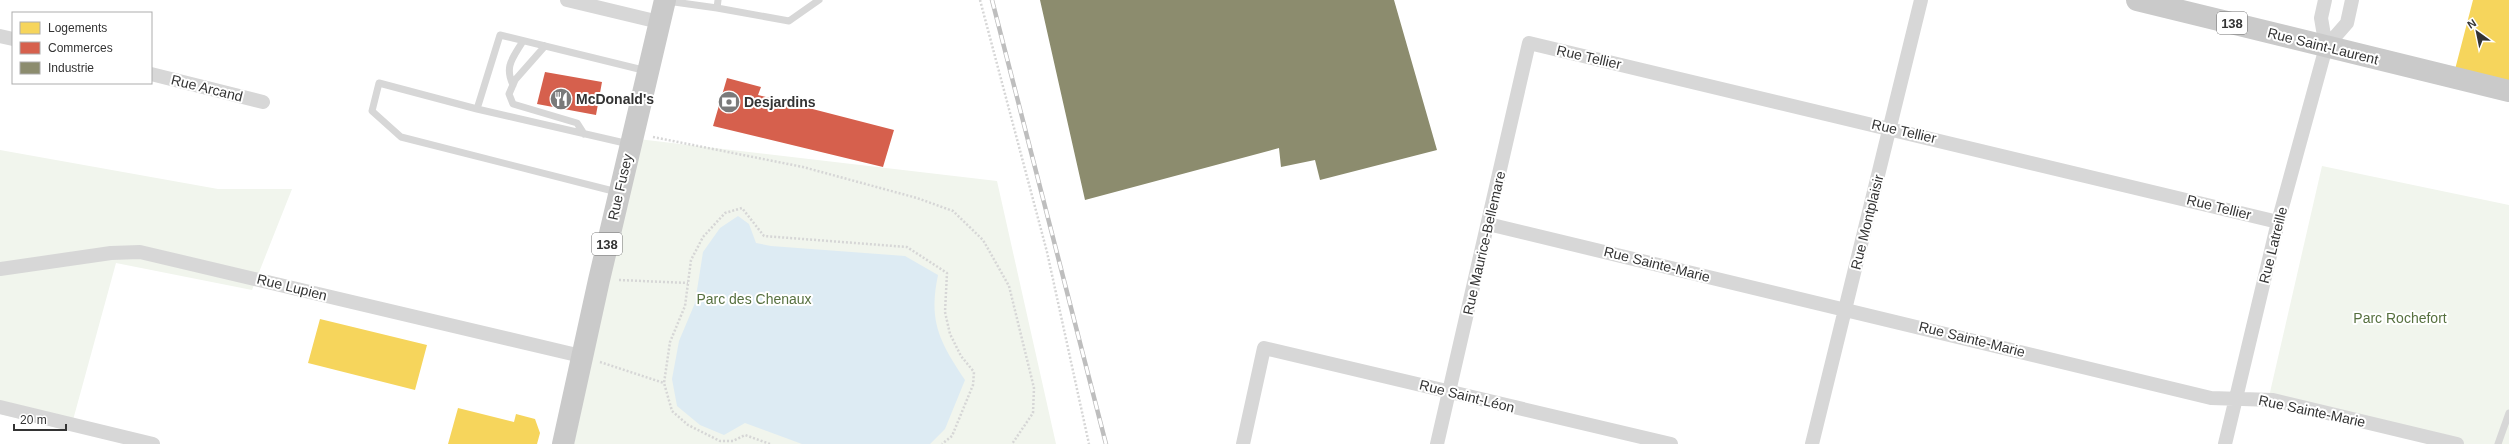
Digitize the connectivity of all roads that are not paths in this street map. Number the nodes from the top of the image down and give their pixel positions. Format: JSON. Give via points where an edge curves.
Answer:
{"nodes":[{"id":1,"x":568,"y":0,"type":"edge"},
{"id":2,"x":664,"y":0,"type":"edge"},
{"id":3,"x":718,"y":0,"type":"edge"},
{"id":4,"x":819,"y":0,"type":"edge"},
{"id":5,"x":1921,"y":0,"type":"edge"},
{"id":6,"x":2137,"y":0,"type":"edge"},
{"id":7,"x":2325,"y":0,"type":"edge"},
{"id":8,"x":2352,"y":0,"type":"edge"},
{"id":9,"x":717,"y":8,"type":"junction"},
{"id":10,"x":659,"y":22,"type":"junction"},
{"id":11,"x":0,"y":36,"type":"edge"},
{"id":12,"x":12,"y":39,"type":"edge"},
{"id":13,"x":523,"y":41,"type":"junction"},
{"id":14,"x":1529,"y":43,"type":"joint"},
{"id":15,"x":545,"y":46,"type":"junction"},
{"id":16,"x":2326,"y":47,"type":"junction"},
{"id":17,"x":648,"y":72,"type":"junction"},
{"id":18,"x":152,"y":74,"type":"edge"},
{"id":19,"x":513,"y":85,"type":"junction"},
{"id":20,"x":2509,"y":91,"type":"edge"},
{"id":21,"x":263,"y":102,"type":"dead end"},
{"id":22,"x":477,"y":109,"type":"junction"},
{"id":23,"x":1890,"y":128,"type":"junction"},
{"id":24,"x":584,"y":134,"type":"junction"},
{"id":25,"x":631,"y":138,"type":"junction"},
{"id":26,"x":619,"y":193,"type":"junction"},
{"id":27,"x":2278,"y":222,"type":"junction"},
{"id":28,"x":1488,"y":224,"type":"junction"},
{"id":29,"x":0,"y":269,"type":"edge"},
{"id":30,"x":1846,"y":309,"type":"junction"},
{"id":31,"x":581,"y":356,"type":"junction"},
{"id":32,"x":1449,"y":392,"type":"junction"},
{"id":33,"x":2236,"y":398,"type":"junction"},
{"id":34,"x":0,"y":407,"type":"edge"},
{"id":35,"x":2509,"y":413,"type":"edge"},
{"id":36,"x":153,"y":444,"type":"edge"},
{"id":37,"x":563,"y":444,"type":"edge"},
{"id":38,"x":1243,"y":444,"type":"edge"},
{"id":39,"x":1437,"y":444,"type":"edge"},
{"id":40,"x":1671,"y":444,"type":"edge"},
{"id":41,"x":1812,"y":444,"type":"edge"},
{"id":42,"x":2225,"y":444,"type":"edge"},
{"id":43,"x":2457,"y":444,"type":"edge"},
{"id":44,"x":2498,"y":444,"type":"edge"}],
"edges":[{"from":1,"to":10,"type":"street"},
{"from":2,"to":9,"type":"lane"},
{"from":2,"to":10,"type":"main road","name":"Rue Fusey","number":"138"},
{"from":3,"to":9,"type":"lane"},
{"from":4,"to":9,"type":"lane","via":[[789,21]]},
{"from":5,"to":23,"type":"street","name":"Rue Montplaisir"},
{"from":6,"to":16,"type":"main road","name":"Rue Saint-Laurent","number":"138"},
{"from":7,"to":16,"type":"street","name":"Rue Latreille","via":[[2321,18]]},
{"from":8,"to":16,"type":"street","name":"Rue Latreille","via":[[2347,23]]},
{"from":10,"to":17,"type":"main road","name":"Rue Fusey","number":"138"},
{"from":11,"to":12,"type":"street"},
{"from":13,"to":15,"type":"lane"},
{"from":13,"to":19,"type":"lane","via":[[509,67],[508,74]]},
{"from":13,"to":22,"type":"lane","via":[[500,35]]},
{"from":14,"to":23,"type":"street","name":"Rue Tellier"},
{"from":14,"to":28,"type":"street","name":"Rue Maurice-Bellemare"},
{"from":15,"to":17,"type":"lane"},
{"from":15,"to":19,"type":"lane","via":[[528,63]]},
{"from":16,"to":20,"type":"main road","name":"Rue Saint-Laurent","number":"138"},
{"from":16,"to":27,"type":"street","name":"Rue Latreille"},
{"from":17,"to":25,"type":"main road","name":"Rue Fusey","number":"138"},
{"from":18,"to":21,"type":"street","name":"Rue Arcand"},
{"from":19,"to":24,"type":"lane","via":[[509,94],[513,104],[577,123]]},
{"from":22,"to":24,"type":"lane"},
{"from":22,"to":26,"type":"lane","via":[[379,83],[372,112],[401,136]]},
{"from":23,"to":27,"type":"street","name":"Rue Tellier"},
{"from":23,"to":30,"type":"street","name":"Rue Montplaisir"},
{"from":24,"to":25,"type":"lane"},
{"from":25,"to":26,"type":"main road","name":"Rue Fusey","number":"138"},
{"from":26,"to":31,"type":"main road","name":"Rue Fusey","number":"138"},
{"from":27,"to":33,"type":"street","name":"Rue Latreille"},
{"from":28,"to":30,"type":"street","name":"Rue Sainte-Marie"},
{"from":28,"to":32,"type":"street","name":"Rue Maurice-Bellemare"},
{"from":29,"to":31,"type":"street","name":"Rue Lupien","via":[[115,253],[140,252]]},
{"from":30,"to":33,"type":"street","name":"Rue Sainte-Marie","via":[[2211,398]]},
{"from":30,"to":41,"type":"street","name":"Rue Montplaisir"},
{"from":31,"to":37,"type":"main road","name":"Rue Fusey","number":"138"},
{"from":32,"to":38,"type":"street","name":"Rue Saint-Léon","via":[[1264,348]]},
{"from":32,"to":39,"type":"street","name":"Rue Maurice-Bellemare"},
{"from":32,"to":40,"type":"street","name":"Rue Saint-Léon"},
{"from":33,"to":42,"type":"street","name":"Rue Latreille"},
{"from":33,"to":43,"type":"street","name":"Rue Sainte-Marie","via":[[2273,400]]},
{"from":34,"to":36,"type":"street"},
{"from":35,"to":44,"type":"lane"}]}
